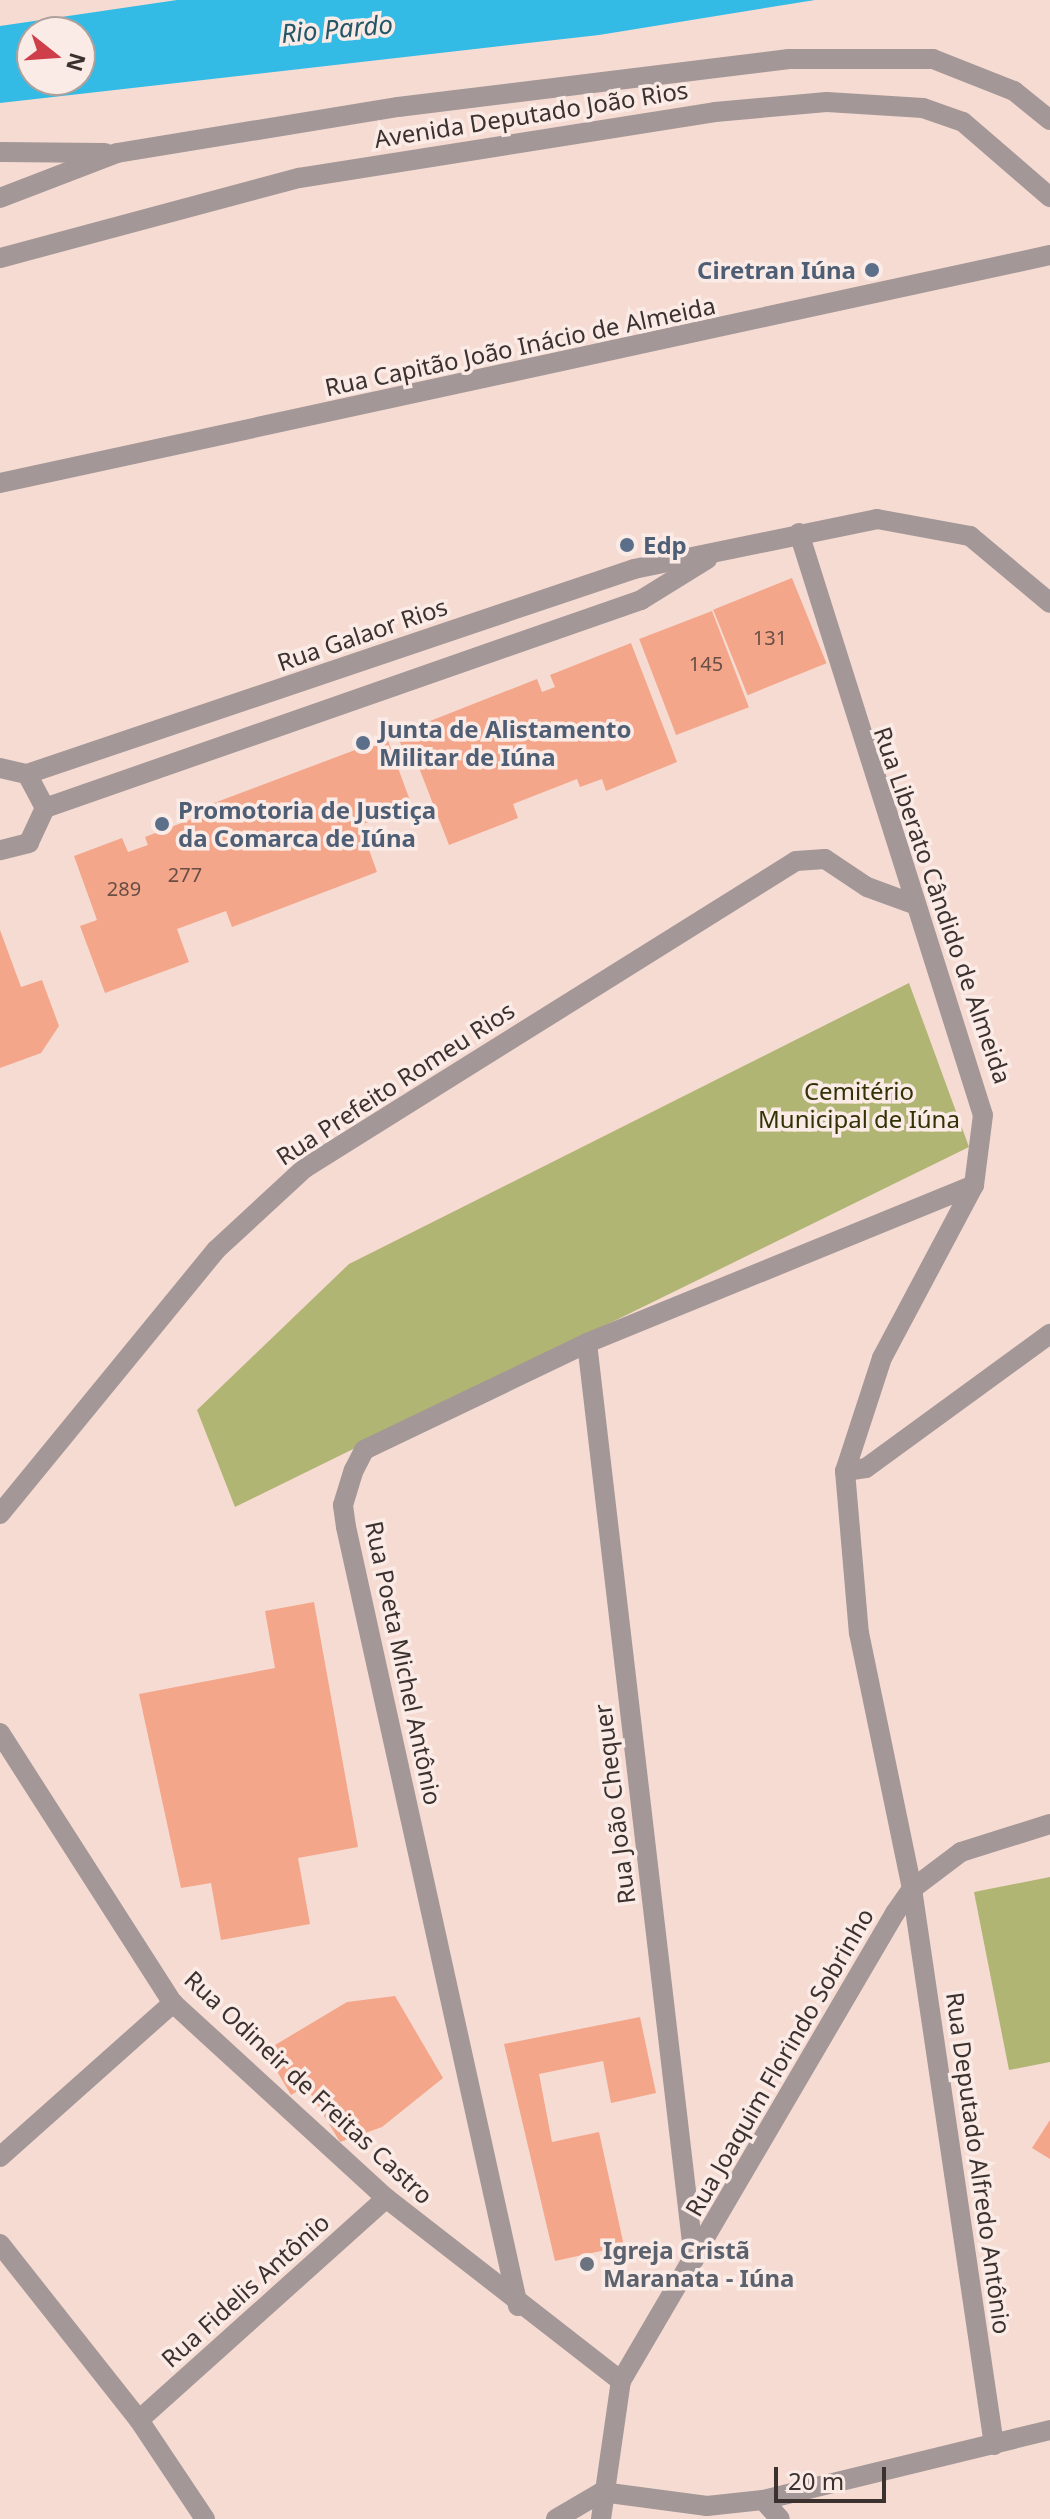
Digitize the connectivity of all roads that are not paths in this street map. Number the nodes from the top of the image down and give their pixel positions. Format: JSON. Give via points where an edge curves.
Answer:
{"nodes":[{"id":1,"x":1050,"y":120,"type":"edge"},
{"id":2,"x":0,"y":152,"type":"edge"},
{"id":3,"x":117,"y":153,"type":"junction"},
{"id":4,"x":1050,"y":197,"type":"edge"},
{"id":5,"x":0,"y":198,"type":"edge"},
{"id":6,"x":1050,"y":255,"type":"edge"},
{"id":7,"x":0,"y":258,"type":"edge"},
{"id":8,"x":0,"y":483,"type":"edge"},
{"id":9,"x":799,"y":533,"type":"junction"},
{"id":10,"x":717,"y":553,"type":"junction"},
{"id":11,"x":1050,"y":603,"type":"edge"},
{"id":12,"x":1,"y":766,"type":"edge"},
{"id":13,"x":27,"y":774,"type":"junction"},
{"id":14,"x":45,"y":808,"type":"junction"},
{"id":15,"x":0,"y":850,"type":"edge"},
{"id":16,"x":911,"y":903,"type":"junction"},
{"id":17,"x":974,"y":1185,"type":"junction"},
{"id":18,"x":1050,"y":1334,"type":"edge"},
{"id":19,"x":587,"y":1343,"type":"junction"},
{"id":20,"x":845,"y":1471,"type":"junction"},
{"id":21,"x":0,"y":1514,"type":"edge"},
{"id":22,"x":0,"y":1733,"type":"edge"},
{"id":23,"x":1050,"y":1824,"type":"edge"},
{"id":24,"x":912,"y":1889,"type":"junction"},
{"id":25,"x":173,"y":2003,"type":"junction"},
{"id":26,"x":0,"y":2157,"type":"edge"},
{"id":27,"x":386,"y":2198,"type":"junction"},
{"id":28,"x":0,"y":2244,"type":"edge"},
{"id":29,"x":694,"y":2260,"type":"junction"},
{"id":30,"x":518,"y":2306,"type":"junction"},
{"id":31,"x":621,"y":2381,"type":"junction"},
{"id":32,"x":139,"y":2420,"type":"junction"},
{"id":33,"x":1050,"y":2430,"type":"edge"},
{"id":34,"x":994,"y":2445,"type":"junction"},
{"id":35,"x":602,"y":2492,"type":"junction"},
{"id":36,"x":763,"y":2500,"type":"junction"},
{"id":37,"x":205,"y":2519,"type":"edge"},
{"id":38,"x":556,"y":2519,"type":"edge"},
{"id":39,"x":601,"y":2519,"type":"edge"},
{"id":40,"x":780,"y":2519,"type":"edge"}],
"edges":[{"from":1,"to":3,"type":"street","name":"Avenida Deputado João Rios","via":[[975,71],[933,59],[857,54],[398,107]]},
{"from":2,"to":3,"type":"street"},
{"from":3,"to":5,"type":"street","name":"Avenida Deputado João Rios"},
{"from":4,"to":7,"type":"street","name":"Avenida Deputado João Rios","via":[[985,135],[923,108],[783,104],[299,178]]},
{"from":6,"to":8,"type":"street","name":"Rua Capitão João Inácio de Almeida"},
{"from":9,"to":10,"type":"street","name":"Rua Galaor Rios"},
{"from":9,"to":11,"type":"street","name":"Rua Galaor Rios","via":[[877,519],[957,532],[997,552]]},
{"from":9,"to":16,"type":"street","name":"Rua Liberato Cândido de Almeida"},
{"from":10,"to":13,"type":"street","name":"Rua Galaor Rios","via":[[634,569]]},
{"from":10,"to":14,"type":"street","name":"Rua Galaor Rios","via":[[641,600]]},
{"from":12,"to":13,"type":"street"},
{"from":13,"to":14,"type":"street"},
{"from":14,"to":15,"type":"street","via":[[29,843]]},
{"from":16,"to":17,"type":"street","name":"Rua Liberato Cândido de Almeida","via":[[981,1092]]},
{"from":16,"to":21,"type":"street","name":"Rua Prefeito Romeu Rios","via":[[867,887],[825,859],[796,861],[305,1168],[216,1250]]},
{"from":17,"to":19,"type":"street","name":"Rua Poeta Michel Antônio"},
{"from":17,"to":20,"type":"street","name":"Rua Liberato Cândido de Almeida","via":[[882,1358]]},
{"from":18,"to":20,"type":"street","via":[[866,1468]]},
{"from":19,"to":29,"type":"street","name":"Rua João Chequer"},
{"from":19,"to":30,"type":"street","name":"Rua Poeta Michel Antônio","via":[[364,1450],[343,1505]]},
{"from":20,"to":24,"type":"street","name":"Rua Liberato Cândido de Almeida","via":[[859,1633]]},
{"from":22,"to":25,"type":"street","name":"Rua Odineir de Freitas Castro"},
{"from":23,"to":24,"type":"street","name":"Rua Joaquim Florindo Sobrinho","via":[[987,1839]]},
{"from":24,"to":29,"type":"street","name":"Rua Joaquim Florindo Sobrinho"},
{"from":24,"to":34,"type":"street","name":"Rua Deputado Alfredo Antônio"},
{"from":25,"to":26,"type":"street"},
{"from":25,"to":27,"type":"street","name":"Rua Odineir de Freitas Castro"},
{"from":27,"to":30,"type":"street","name":"Rua Odineir de Freitas Castro"},
{"from":27,"to":32,"type":"street","name":"Rua Fidelis Antônio"},
{"from":28,"to":32,"type":"street"},
{"from":29,"to":31,"type":"street","name":"Rua Joaquim Florindo Sobrinho"},
{"from":30,"to":31,"type":"street","name":"Rua Odineir de Freitas Castro"},
{"from":31,"to":35,"type":"street","name":"Rua Joaquim Florindo Sobrinho"},
{"from":32,"to":37,"type":"street"},
{"from":33,"to":34,"type":"street"},
{"from":34,"to":36,"type":"street"},
{"from":35,"to":36,"type":"street","via":[[707,2506]]},
{"from":35,"to":38,"type":"street"},
{"from":35,"to":39,"type":"street","name":"Rua Joaquim Florindo Sobrinho"},
{"from":36,"to":40,"type":"street"}]}
